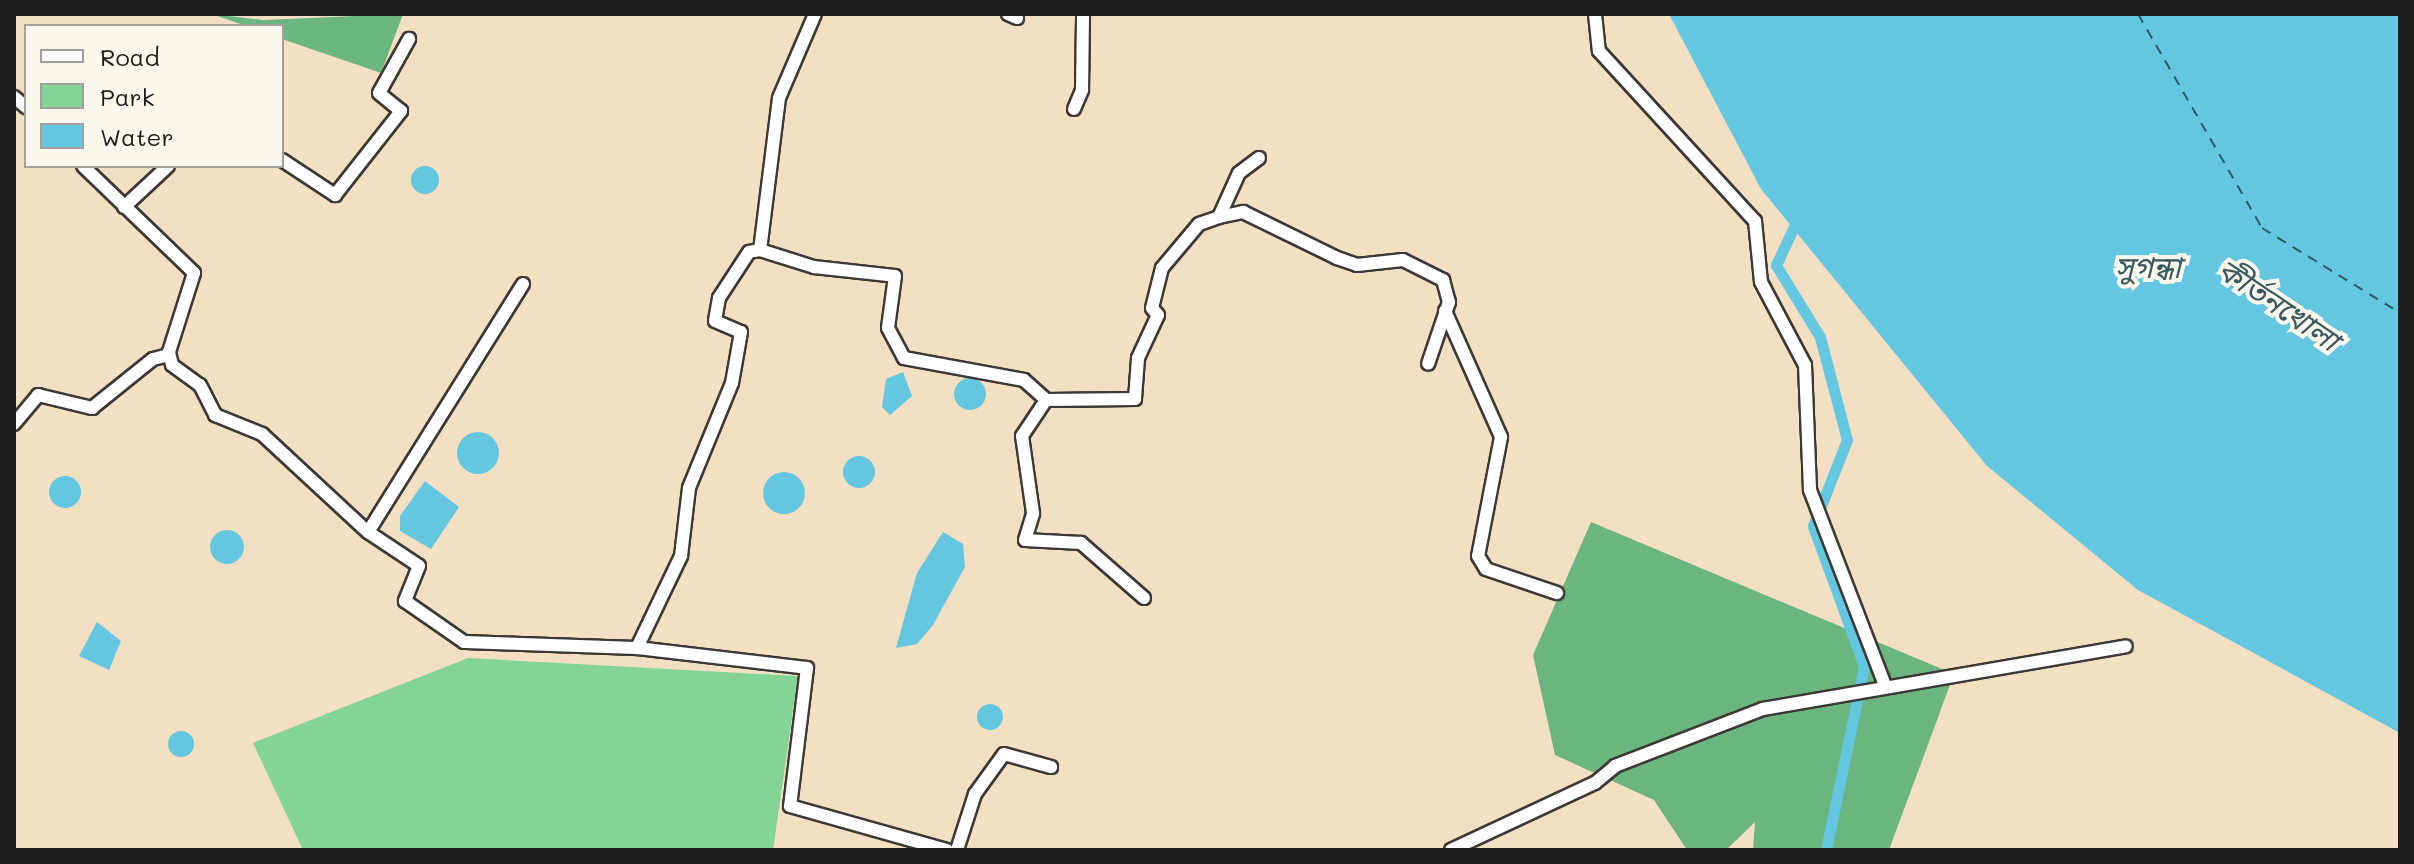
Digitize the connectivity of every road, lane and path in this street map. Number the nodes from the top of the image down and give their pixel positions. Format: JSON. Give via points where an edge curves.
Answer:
{"nodes":[{"id":1,"x":815,"y":14,"type":"edge"},
{"id":2,"x":1083,"y":14,"type":"edge"},
{"id":3,"x":1595,"y":14,"type":"edge"},
{"id":4,"x":409,"y":39,"type":"dead end"},
{"id":5,"x":1074,"y":109,"type":"dead end"},
{"id":6,"x":1259,"y":158,"type":"dead end"},
{"id":7,"x":284,"y":161,"type":"edge"},
{"id":8,"x":85,"y":168,"type":"edge"},
{"id":9,"x":166,"y":168,"type":"edge"},
{"id":10,"x":124,"y":207,"type":"junction"},
{"id":11,"x":1219,"y":217,"type":"junction"},
{"id":12,"x":760,"y":250,"type":"junction"},
{"id":13,"x":523,"y":284,"type":"dead end"},
{"id":14,"x":1445,"y":311,"type":"junction"},
{"id":15,"x":169,"y":355,"type":"junction"},
{"id":16,"x":1428,"y":364,"type":"dead end"},
{"id":17,"x":1046,"y":400,"type":"junction"},
{"id":18,"x":14,"y":424,"type":"edge"},
{"id":19,"x":368,"y":532,"type":"junction"},
{"id":20,"x":1557,"y":593,"type":"dead end"},
{"id":21,"x":1144,"y":598,"type":"dead end"},
{"id":22,"x":2126,"y":646,"type":"dead end"},
{"id":23,"x":637,"y":648,"type":"junction"},
{"id":24,"x":1885,"y":685,"type":"junction"},
{"id":25,"x":1051,"y":767,"type":"dead end"},
{"id":26,"x":947,"y":850,"type":"edge"},
{"id":27,"x":957,"y":850,"type":"edge"},
{"id":28,"x":1451,"y":850,"type":"edge"}],
"edges":[{"from":1,"to":12,"type":"street","via":[[779,98]]},
{"from":2,"to":5,"type":"street","via":[[1082,90]]},
{"from":3,"to":24,"type":"street","via":[[1599,51],[1755,221],[1761,282],[1805,365],[1810,490]]},
{"from":4,"to":7,"type":"street","via":[[379,93],[401,111],[335,195]]},
{"from":6,"to":11,"type":"street","via":[[1239,173]]},
{"from":8,"to":10,"type":"street"},
{"from":9,"to":10,"type":"street"},
{"from":10,"to":15,"type":"street","via":[[194,273]]},
{"from":11,"to":14,"type":"street","via":[[1243,212],[1273,233],[1357,265],[1403,260],[1450,288]]},
{"from":11,"to":17,"type":"street","via":[[1199,224],[1162,268],[1152,308],[1158,315],[1138,358],[1135,399]]},
{"from":12,"to":17,"type":"street","via":[[814,267],[895,276],[888,328],[904,358],[1024,380]]},
{"from":12,"to":23,"type":"street","via":[[749,252],[719,298],[715,321],[741,332],[732,383],[689,488],[681,556]]},
{"from":13,"to":19,"type":"street"},
{"from":14,"to":16,"type":"street"},
{"from":14,"to":20,"type":"street","via":[[1501,437],[1478,556],[1486,569]]},
{"from":15,"to":18,"type":"street","via":[[153,359],[92,408],[38,395]]},
{"from":15,"to":19,"type":"street","via":[[200,385],[215,415],[262,434]]},
{"from":17,"to":21,"type":"street","via":[[1022,436],[1033,513],[1025,540],[1081,543]]},
{"from":19,"to":23,"type":"street","via":[[419,566],[405,601],[464,642]]},
{"from":22,"to":24,"type":"street"},
{"from":23,"to":26,"type":"street","via":[[807,668],[790,806]]},
{"from":24,"to":28,"type":"street","via":[[1720,723],[1615,766],[1595,783]]},
{"from":25,"to":27,"type":"street","via":[[1004,754],[975,794]]}]}
